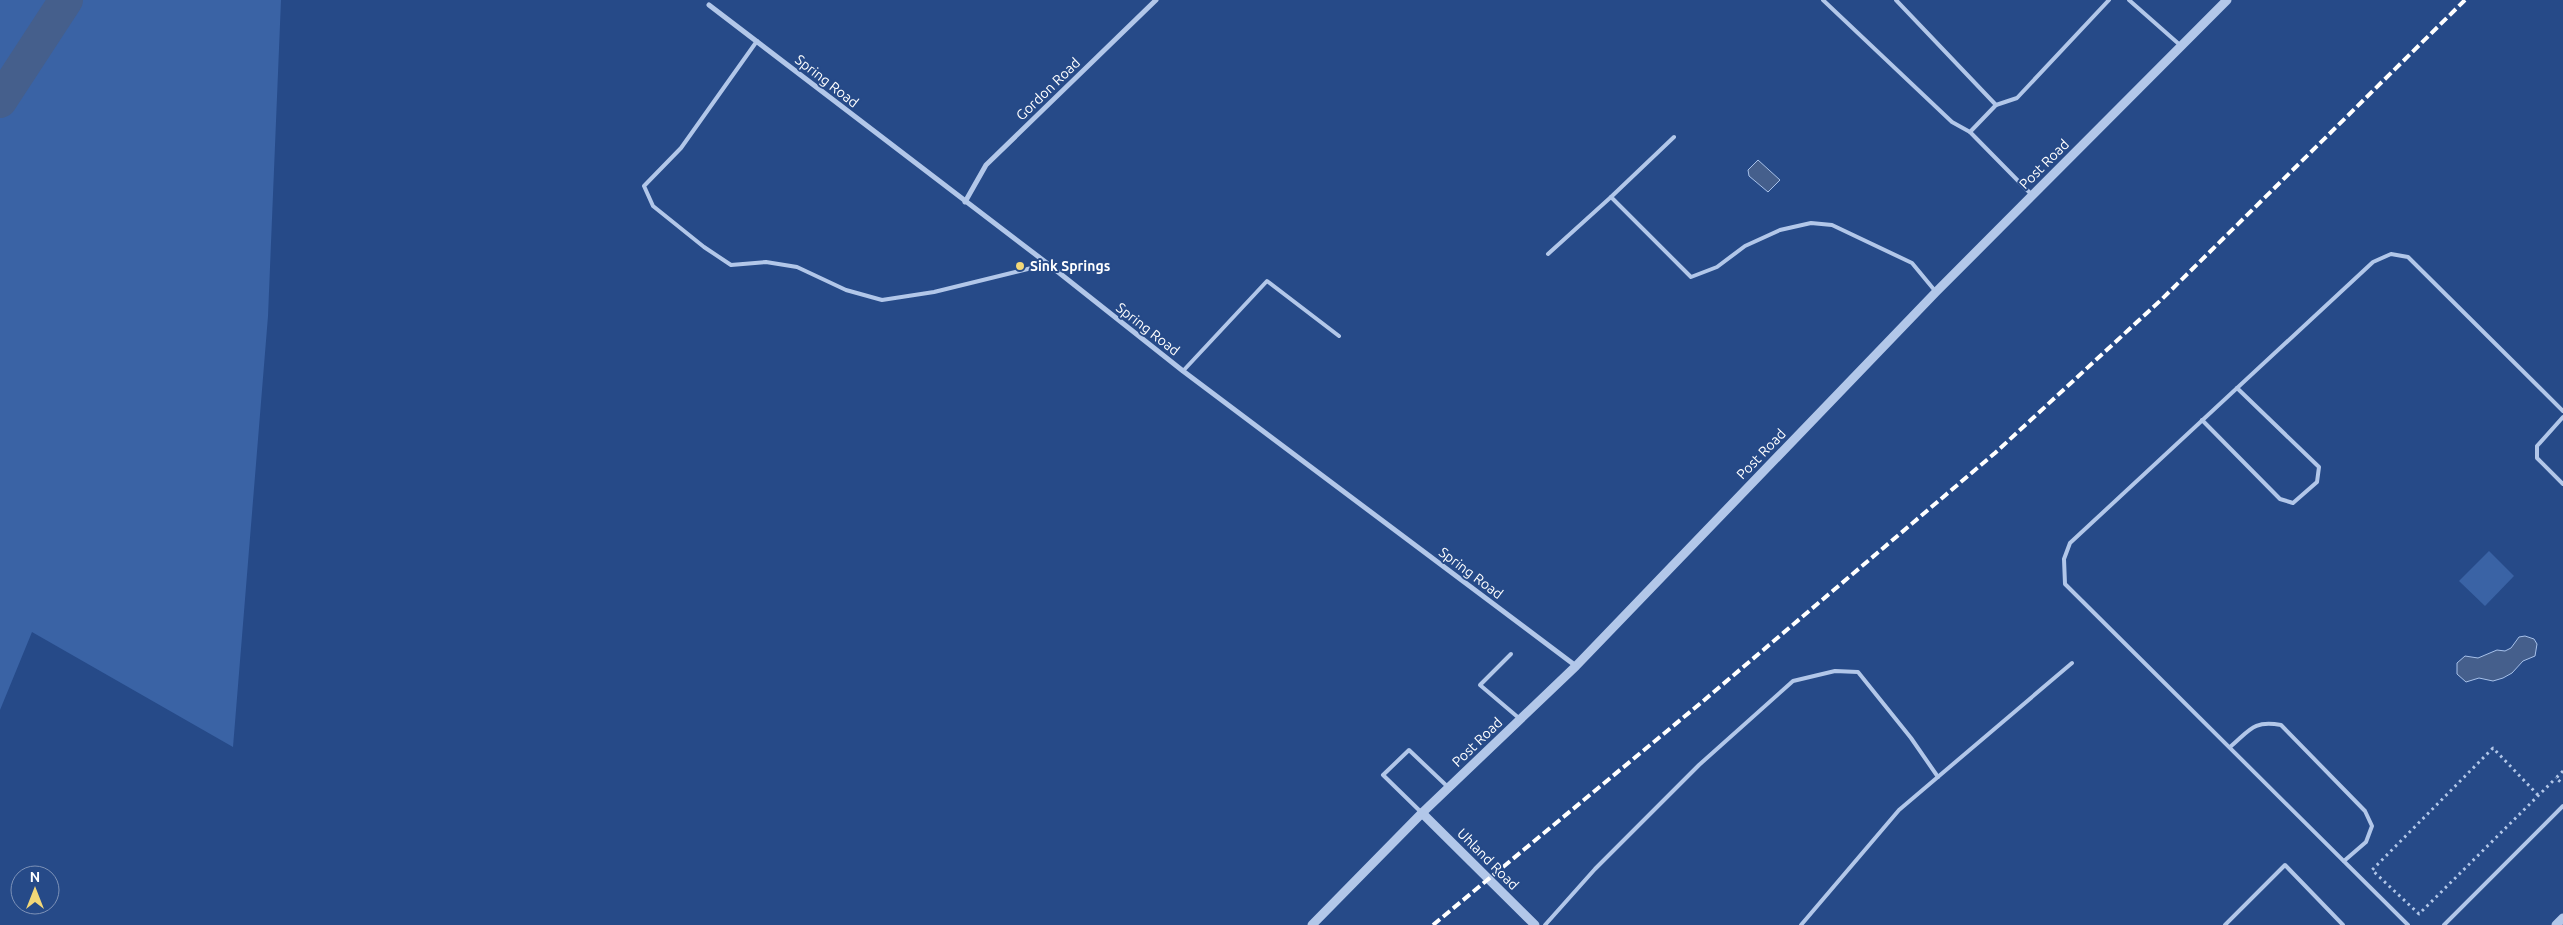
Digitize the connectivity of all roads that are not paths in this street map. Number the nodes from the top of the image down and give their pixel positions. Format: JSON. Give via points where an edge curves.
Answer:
{"nodes":[{"id":1,"x":1156,"y":0,"type":"edge"},
{"id":2,"x":1823,"y":0,"type":"edge"},
{"id":3,"x":1896,"y":0,"type":"edge"},
{"id":4,"x":2109,"y":0,"type":"edge"},
{"id":5,"x":2129,"y":0,"type":"edge"},
{"id":6,"x":2227,"y":0,"type":"edge"},
{"id":7,"x":709,"y":5,"type":"dead end"},
{"id":8,"x":757,"y":41,"type":"junction"},
{"id":9,"x":2182,"y":46,"type":"junction"},
{"id":10,"x":1996,"y":105,"type":"junction"},
{"id":11,"x":1970,"y":132,"type":"junction"},
{"id":12,"x":1674,"y":136,"type":"dead end"},
{"id":13,"x":2032,"y":195,"type":"junction"},
{"id":14,"x":1611,"y":197,"type":"junction"},
{"id":15,"x":965,"y":202,"type":"junction"},
{"id":16,"x":1548,"y":254,"type":"dead end"},
{"id":17,"x":1048,"y":264,"type":"junction"},
{"id":18,"x":1936,"y":292,"type":"junction"},
{"id":19,"x":1339,"y":336,"type":"dead end"},
{"id":20,"x":1183,"y":371,"type":"junction"},
{"id":21,"x":2237,"y":388,"type":"junction"},
{"id":22,"x":2563,"y":411,"type":"edge"},
{"id":23,"x":2563,"y":417,"type":"edge"},
{"id":24,"x":2202,"y":420,"type":"junction"},
{"id":25,"x":2563,"y":484,"type":"edge"},
{"id":26,"x":1511,"y":654,"type":"dead end"},
{"id":27,"x":2072,"y":663,"type":"dead end"},
{"id":28,"x":1576,"y":666,"type":"junction"},
{"id":29,"x":1520,"y":719,"type":"junction"},
{"id":30,"x":2230,"y":747,"type":"junction"},
{"id":31,"x":1938,"y":777,"type":"junction"},
{"id":32,"x":1449,"y":788,"type":"junction"},
{"id":33,"x":2563,"y":806,"type":"edge"},
{"id":34,"x":1422,"y":813,"type":"junction"},
{"id":35,"x":2344,"y":861,"type":"junction"},
{"id":36,"x":2563,"y":918,"type":"edge"},
{"id":37,"x":1312,"y":925,"type":"edge"},
{"id":38,"x":1535,"y":925,"type":"edge"},
{"id":39,"x":1545,"y":925,"type":"edge"},
{"id":40,"x":1801,"y":925,"type":"edge"},
{"id":41,"x":2225,"y":925,"type":"edge"},
{"id":42,"x":2343,"y":925,"type":"edge"},
{"id":43,"x":2408,"y":925,"type":"edge"},
{"id":44,"x":2444,"y":925,"type":"edge"},
{"id":45,"x":2556,"y":925,"type":"edge"}],
"edges":[{"from":1,"to":15,"type":"street","name":"Gordon Road","via":[[986,165]]},
{"from":2,"to":11,"type":"lane","via":[[1952,122]]},
{"from":3,"to":10,"type":"lane"},
{"from":4,"to":10,"type":"lane","via":[[2017,98]]},
{"from":5,"to":9,"type":"lane"},
{"from":6,"to":9,"type":"street","name":"Post Road"},
{"from":7,"to":8,"type":"street","name":"Spring Road"},
{"from":8,"to":15,"type":"street","name":"Spring Road"},
{"from":8,"to":17,"type":"lane","via":[[681,148],[644,186],[653,206],[704,247],[731,265],[766,262],[797,267],[846,290],[882,300],[934,292]]},
{"from":9,"to":13,"type":"street","name":"Post Road"},
{"from":10,"to":11,"type":"lane"},
{"from":11,"to":13,"type":"lane"},
{"from":12,"to":14,"type":"lane"},
{"from":13,"to":18,"type":"street","name":"Post Road"},
{"from":14,"to":16,"type":"lane"},
{"from":14,"to":18,"type":"lane","via":[[1691,278],[1717,267],[1745,246],[1780,230],[1811,223],[1832,225],[1912,263]]},
{"from":15,"to":17,"type":"street","name":"Spring Road"},
{"from":17,"to":20,"type":"street","name":"Spring Road"},
{"from":18,"to":28,"type":"street","name":"Post Road"},
{"from":19,"to":20,"type":"lane","via":[[1267,281]]},
{"from":20,"to":28,"type":"street","name":"Spring Road"},
{"from":21,"to":22,"type":"lane","via":[[2373,262],[2391,254],[2408,257]]},
{"from":21,"to":24,"type":"lane"},
{"from":21,"to":24,"type":"lane","via":[[2319,467],[2317,482],[2293,503],[2280,499]]},
{"from":23,"to":25,"type":"lane","via":[[2537,446],[2537,458]]},
{"from":24,"to":30,"type":"lane","via":[[2070,543],[2064,559],[2065,584]]},
{"from":26,"to":29,"type":"lane","via":[[1480,685]]},
{"from":27,"to":31,"type":"lane"},
{"from":28,"to":29,"type":"street","name":"Post Road"},
{"from":29,"to":32,"type":"street","name":"Post Road"},
{"from":30,"to":35,"type":"lane"},
{"from":30,"to":35,"type":"lane","via":[[2264,722],[2281,725],[2365,811],[2372,826],[2366,842]]},
{"from":31,"to":39,"type":"lane","via":[[1858,672],[1835,671],[1793,681],[1699,765],[1595,869]]},
{"from":31,"to":40,"type":"lane","via":[[1899,810]]},
{"from":32,"to":34,"type":"street","name":"Post Road"},
{"from":32,"to":34,"type":"lane","via":[[1409,750],[1383,775]]},
{"from":33,"to":44,"type":"lane"},
{"from":34,"to":37,"type":"street","name":"Post Road"},
{"from":34,"to":38,"type":"street","name":"Uhland Road"},
{"from":35,"to":43,"type":"lane"},
{"from":36,"to":45,"type":"street"},
{"from":41,"to":42,"type":"lane","via":[[2285,866]]}]}
